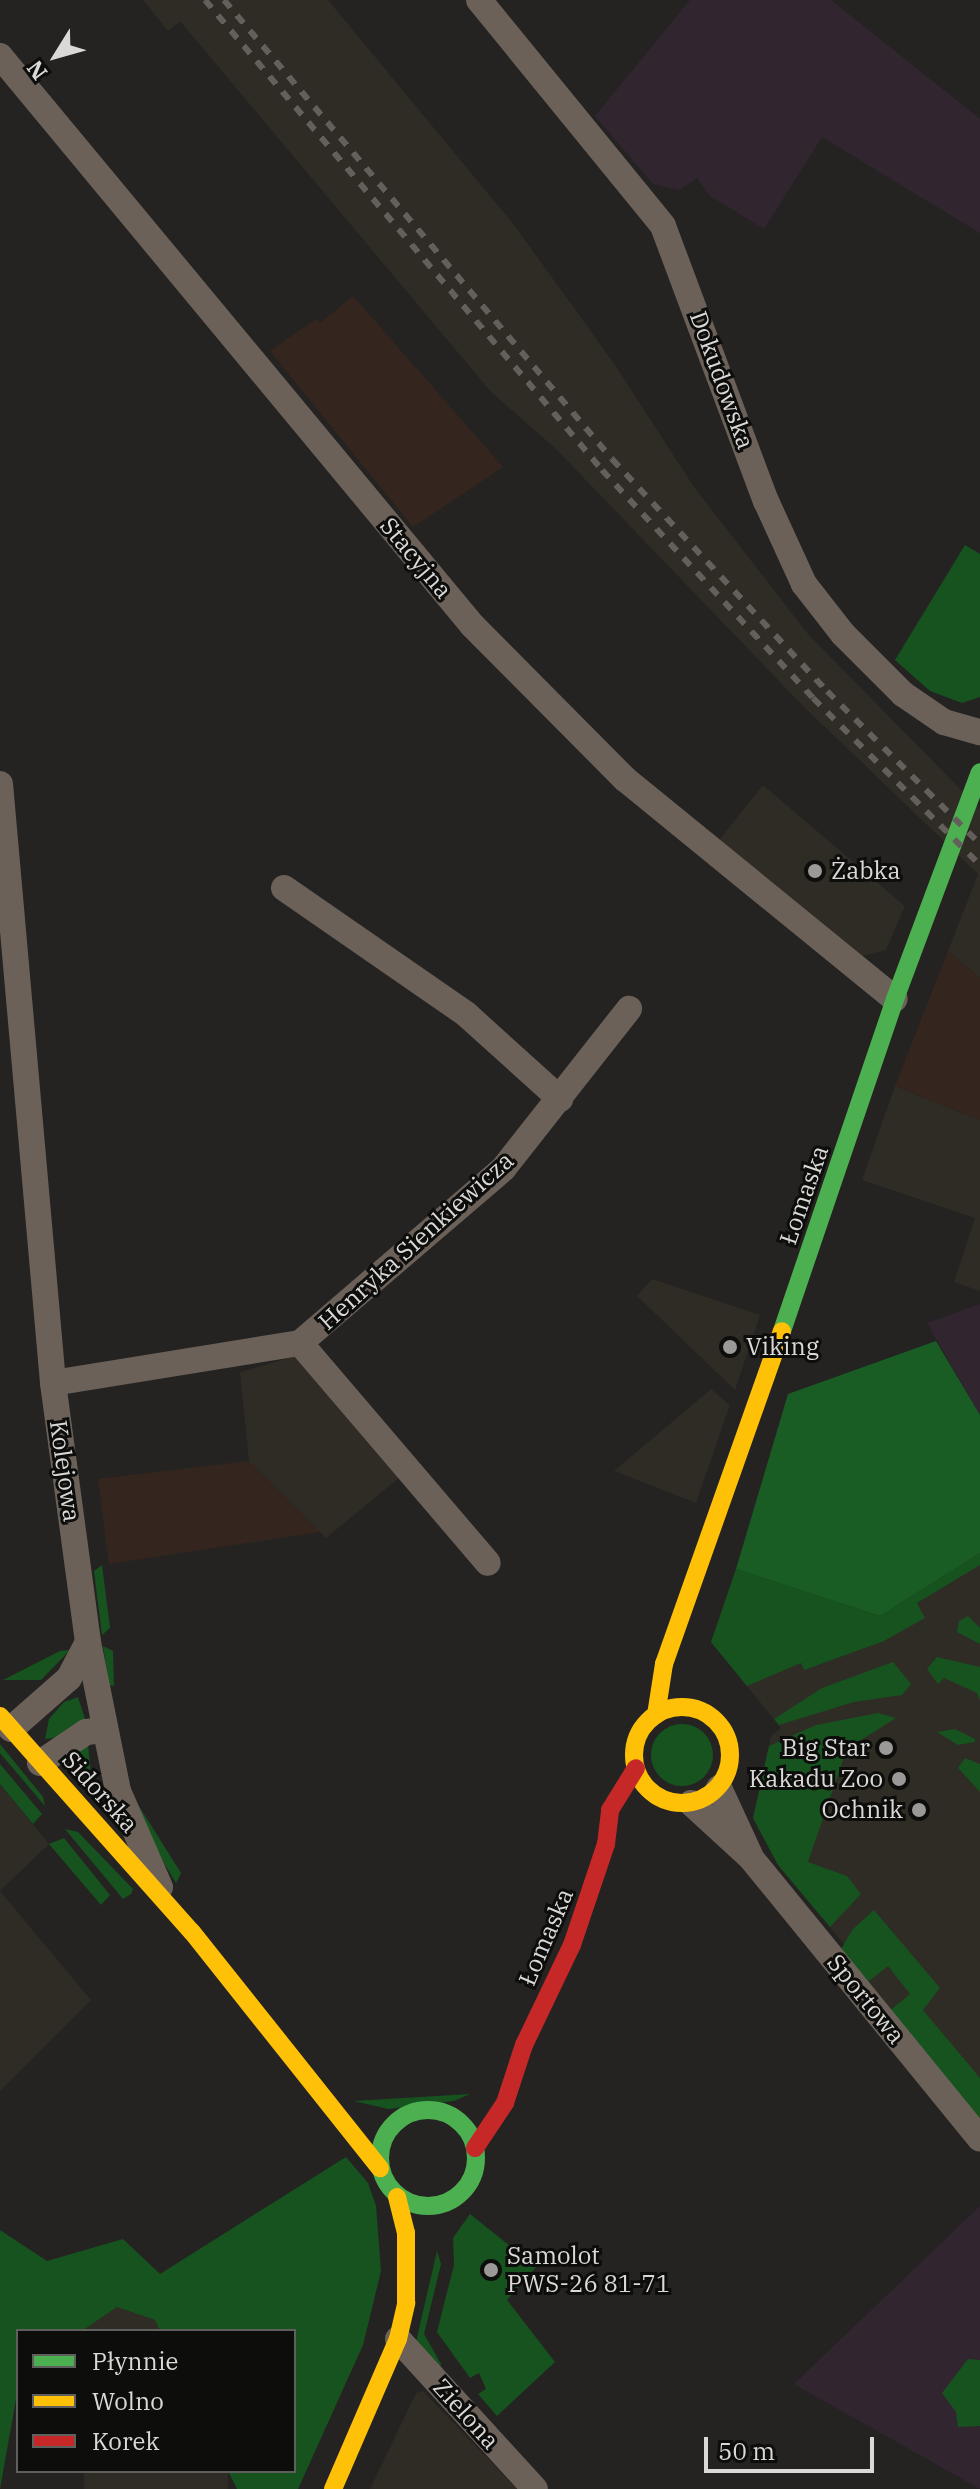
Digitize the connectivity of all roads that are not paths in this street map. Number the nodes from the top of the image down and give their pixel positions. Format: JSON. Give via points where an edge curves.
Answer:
{"nodes":[{"id":1,"x":479,"y":0,"type":"edge"},
{"id":2,"x":0,"y":56,"type":"edge"},
{"id":3,"x":980,"y":732,"type":"edge"},
{"id":4,"x":980,"y":772,"type":"edge"},
{"id":5,"x":0,"y":784,"type":"edge"},
{"id":6,"x":284,"y":888,"type":"dead end"},
{"id":7,"x":895,"y":999,"type":"junction"},
{"id":8,"x":629,"y":1009,"type":"dead end"},
{"id":9,"x":560,"y":1099,"type":"junction"},
{"id":10,"x":300,"y":1343,"type":"junction"},
{"id":11,"x":53,"y":1383,"type":"junction"},
{"id":12,"x":488,"y":1563,"type":"dead end"},
{"id":13,"x":678,"y":1635,"type":"junction"},
{"id":14,"x":88,"y":1642,"type":"junction"},
{"id":15,"x":684,"y":1661,"type":"dead end"},
{"id":16,"x":690,"y":1690,"type":"dead end"},
{"id":17,"x":697,"y":1709,"type":"junction"},
{"id":18,"x":656,"y":1715,"type":"junction"},
{"id":19,"x":5,"y":1723,"type":"edge"},
{"id":20,"x":105,"y":1730,"type":"junction"},
{"id":21,"x":40,"y":1763,"type":"junction"},
{"id":22,"x":636,"y":1768,"type":"junction"},
{"id":23,"x":719,"y":1788,"type":"junction"},
{"id":24,"x":661,"y":1799,"type":"junction"},
{"id":25,"x":691,"y":1803,"type":"junction"},
{"id":26,"x":606,"y":1844,"type":"junction"},
{"id":27,"x":751,"y":1858,"type":"junction"},
{"id":28,"x":165,"y":1899,"type":"junction"},
{"id":29,"x":524,"y":2045,"type":"junction"},
{"id":30,"x":489,"y":2084,"type":"dead end"},
{"id":31,"x":322,"y":2090,"type":"junction"},
{"id":32,"x":468,"y":2105,"type":"dead end"},
{"id":33,"x":442,"y":2111,"type":"junction"},
{"id":34,"x":398,"y":2120,"type":"junction"},
{"id":35,"x":980,"y":2139,"type":"edge"},
{"id":36,"x":475,"y":2148,"type":"junction"},
{"id":37,"x":380,"y":2168,"type":"junction"},
{"id":38,"x":397,"y":2197,"type":"junction"},
{"id":39,"x":456,"y":2198,"type":"junction"},
{"id":40,"x":434,"y":2222,"type":"dead end"},
{"id":41,"x":427,"y":2247,"type":"dead end"},
{"id":42,"x":406,"y":2303,"type":"junction"},
{"id":43,"x":398,"y":2339,"type":"junction"},
{"id":44,"x":333,"y":2489,"type":"edge"},
{"id":45,"x":535,"y":2489,"type":"edge"}],
"edges":[{"from":1,"to":3,"type":"street","name":"Dokudowska","via":[[663,226],[766,501],[804,584],[843,634],[903,694],[944,722]]},
{"from":2,"to":7,"type":"street","name":"Stacyjna","via":[[472,625],[625,779]]},
{"from":4,"to":7,"type":"street","name":"Łomaska"},
{"from":5,"to":11,"type":"street","name":"Kolejowa"},
{"from":6,"to":9,"type":"street","via":[[466,1014]]},
{"from":7,"to":13,"type":"street","name":"Łomaska"},
{"from":8,"to":9,"type":"street","name":"Henryka Sienkiewicza"},
{"from":9,"to":10,"type":"street","name":"Henryka Sienkiewicza","via":[[503,1169]]},
{"from":10,"to":11,"type":"street","name":"Henryka Sienkiewicza"},
{"from":10,"to":12,"type":"street","name":"Henryka Sienkiewicza"},
{"from":11,"to":14,"type":"street","name":"Kolejowa"},
{"from":13,"to":15,"type":"street"},
{"from":13,"to":18,"type":"street","name":"Łomaska","via":[[664,1664]]},
{"from":14,"to":19,"type":"street","via":[[69,1678]]},
{"from":14,"to":20,"type":"street","name":"Kolejowa"},
{"from":16,"to":17,"type":"street"},
{"from":17,"to":18,"type":"street","via":[[676,1707]]},
{"from":17,"to":23,"type":"street","via":[[714,1719],[730,1746],[730,1768]]},
{"from":18,"to":22,"type":"street","via":[[635,1744]]},
{"from":19,"to":21,"type":"street","name":"Sidorska"},
{"from":20,"to":21,"type":"street","via":[[86,1732]]},
{"from":20,"to":28,"type":"street","name":"Kolejowa","via":[[118,1791]]},
{"from":21,"to":28,"type":"street","name":"Sidorska"},
{"from":22,"to":24,"type":"street","via":[[645,1786]]},
{"from":22,"to":26,"type":"street","name":"Łomaska","via":[[610,1810]]},
{"from":23,"to":25,"type":"street"},
{"from":23,"to":27,"type":"street","name":"Sportowa"},
{"from":24,"to":25,"type":"street"},
{"from":24,"to":26,"type":"street","name":"Łomaska","via":[[634,1815]]},
{"from":25,"to":27,"type":"street","name":"Sportowa"},
{"from":26,"to":29,"type":"street","name":"Łomaska","via":[[572,1945]]},
{"from":27,"to":35,"type":"street","name":"Sportowa"},
{"from":28,"to":31,"type":"street","name":"Kolejowa"},
{"from":29,"to":30,"type":"street","name":"Łomaska"},
{"from":29,"to":36,"type":"street","name":"Łomaska","via":[[505,2103]]},
{"from":31,"to":34,"type":"street","name":"Kolejowa","via":[[367,2117]]},
{"from":31,"to":37,"type":"street","name":"Kolejowa","via":[[342,2126]]},
{"from":32,"to":33,"type":"street"},
{"from":33,"to":34,"type":"street","via":[[411,2112]]},
{"from":33,"to":36,"type":"street","via":[[464,2125]]},
{"from":34,"to":37,"type":"street","via":[[382,2141]]},
{"from":36,"to":39,"type":"street","name":"Łomaska","via":[[473,2176]]},
{"from":37,"to":38,"type":"street"},
{"from":38,"to":39,"type":"street","via":[[428,2207]]},
{"from":38,"to":42,"type":"street","via":[[406,2233]]},
{"from":39,"to":40,"type":"street","name":"Łomaska"},
{"from":41,"to":42,"type":"street","via":[[420,2282]]},
{"from":42,"to":43,"type":"street"},
{"from":43,"to":44,"type":"street"},
{"from":43,"to":45,"type":"street","name":"Zielona"}]}
